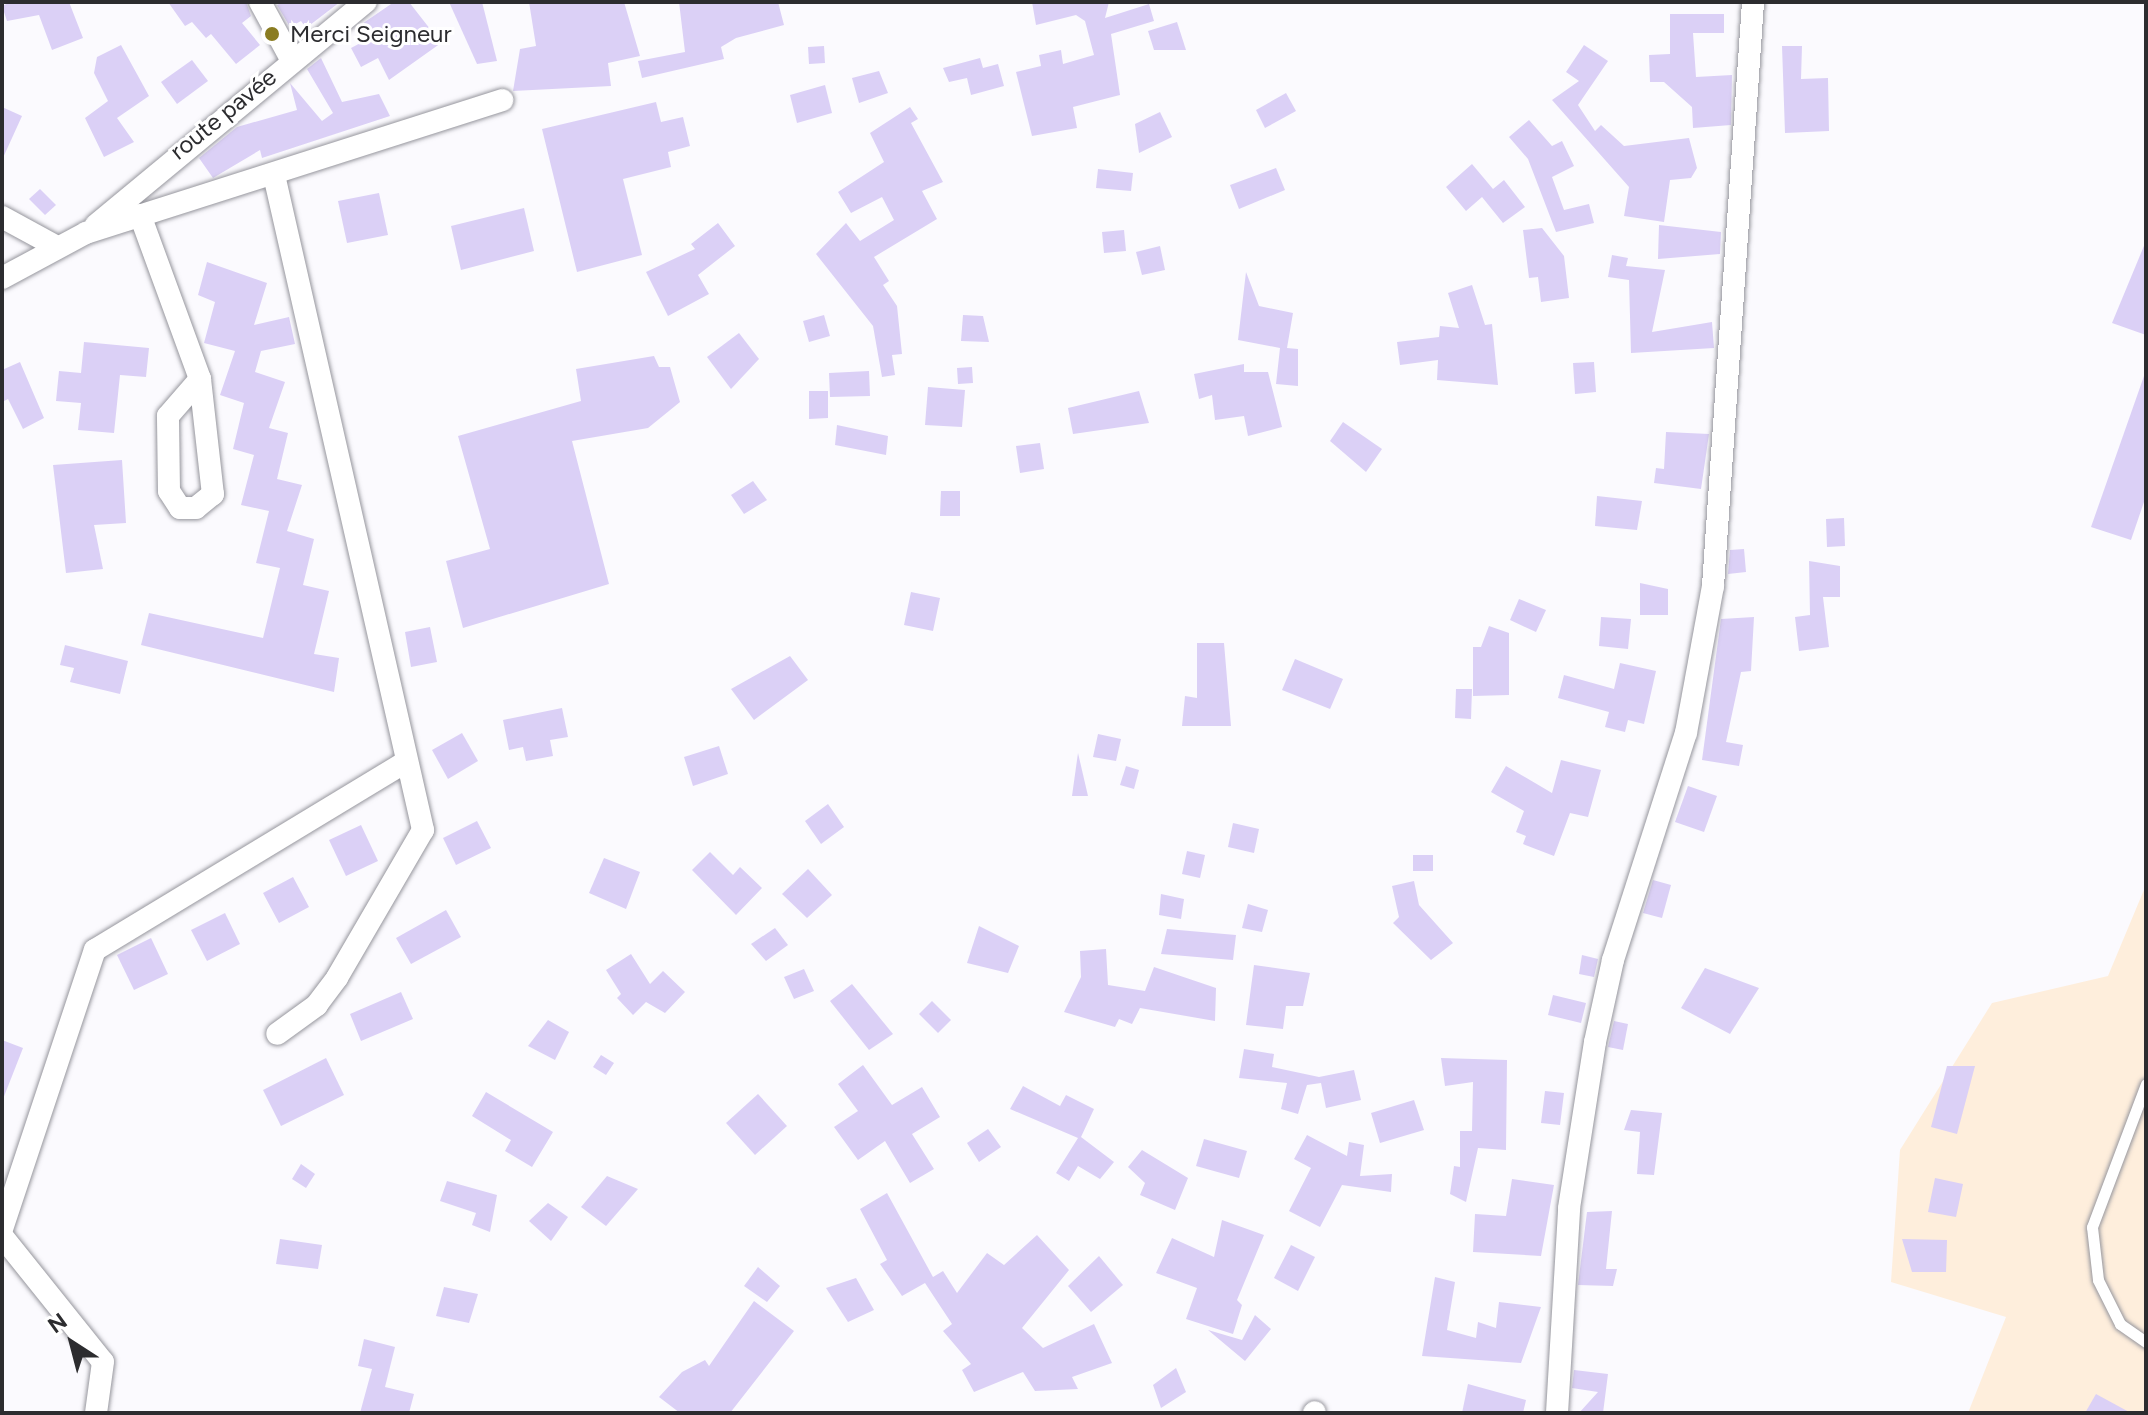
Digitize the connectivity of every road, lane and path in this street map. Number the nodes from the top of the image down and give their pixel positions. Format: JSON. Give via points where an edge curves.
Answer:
{"nodes":[{"id":1,"x":260,"y":2,"type":"edge"},
{"id":2,"x":366,"y":2,"type":"edge"},
{"id":3,"x":1753,"y":2,"type":"edge"},
{"id":4,"x":291,"y":59,"type":"junction"},
{"id":5,"x":502,"y":100,"type":"dead end"},
{"id":6,"x":274,"y":175,"type":"junction"},
{"id":7,"x":140,"y":215,"type":"junction"},
{"id":8,"x":2,"y":217,"type":"edge"},
{"id":9,"x":86,"y":233,"type":"junction"},
{"id":10,"x":57,"y":247,"type":"junction"},
{"id":11,"x":2,"y":278,"type":"edge"},
{"id":12,"x":200,"y":379,"type":"junction"},
{"id":13,"x":404,"y":763,"type":"junction"},
{"id":14,"x":277,"y":1034,"type":"dead end"},
{"id":15,"x":2146,"y":1084,"type":"edge"},
{"id":16,"x":2,"y":1229,"type":"edge"},
{"id":17,"x":2,"y":1236,"type":"edge"},
{"id":18,"x":2146,"y":1342,"type":"edge"},
{"id":19,"x":96,"y":1413,"type":"edge"},
{"id":20,"x":1557,"y":1413,"type":"edge"}],
"edges":[{"from":1,"to":4,"type":"street"},
{"from":2,"to":4,"type":"street","name":"route pavée"},
{"from":3,"to":20,"type":"street","via":[[1713,586],[1686,733],[1613,960],[1595,1042],[1569,1208]]},
{"from":4,"to":9,"type":"street","name":"route pavée"},
{"from":5,"to":6,"type":"street"},
{"from":6,"to":7,"type":"street"},
{"from":6,"to":13,"type":"street"},
{"from":7,"to":9,"type":"street"},
{"from":7,"to":12,"type":"street"},
{"from":8,"to":10,"type":"street"},
{"from":9,"to":10,"type":"street"},
{"from":10,"to":11,"type":"street"},
{"from":12,"to":12,"type":"street","via":[[213,494],[196,508],[180,508],[169,491],[168,416]]},
{"from":13,"to":14,"type":"street","via":[[423,820],[420,840],[337,978],[317,1005]]},
{"from":13,"to":16,"type":"street","via":[[95,950]]},
{"from":15,"to":18,"type":"lane","via":[[2092,1227],[2098,1280],[2120,1324]]},
{"from":17,"to":19,"type":"street","via":[[103,1362]]}]}
